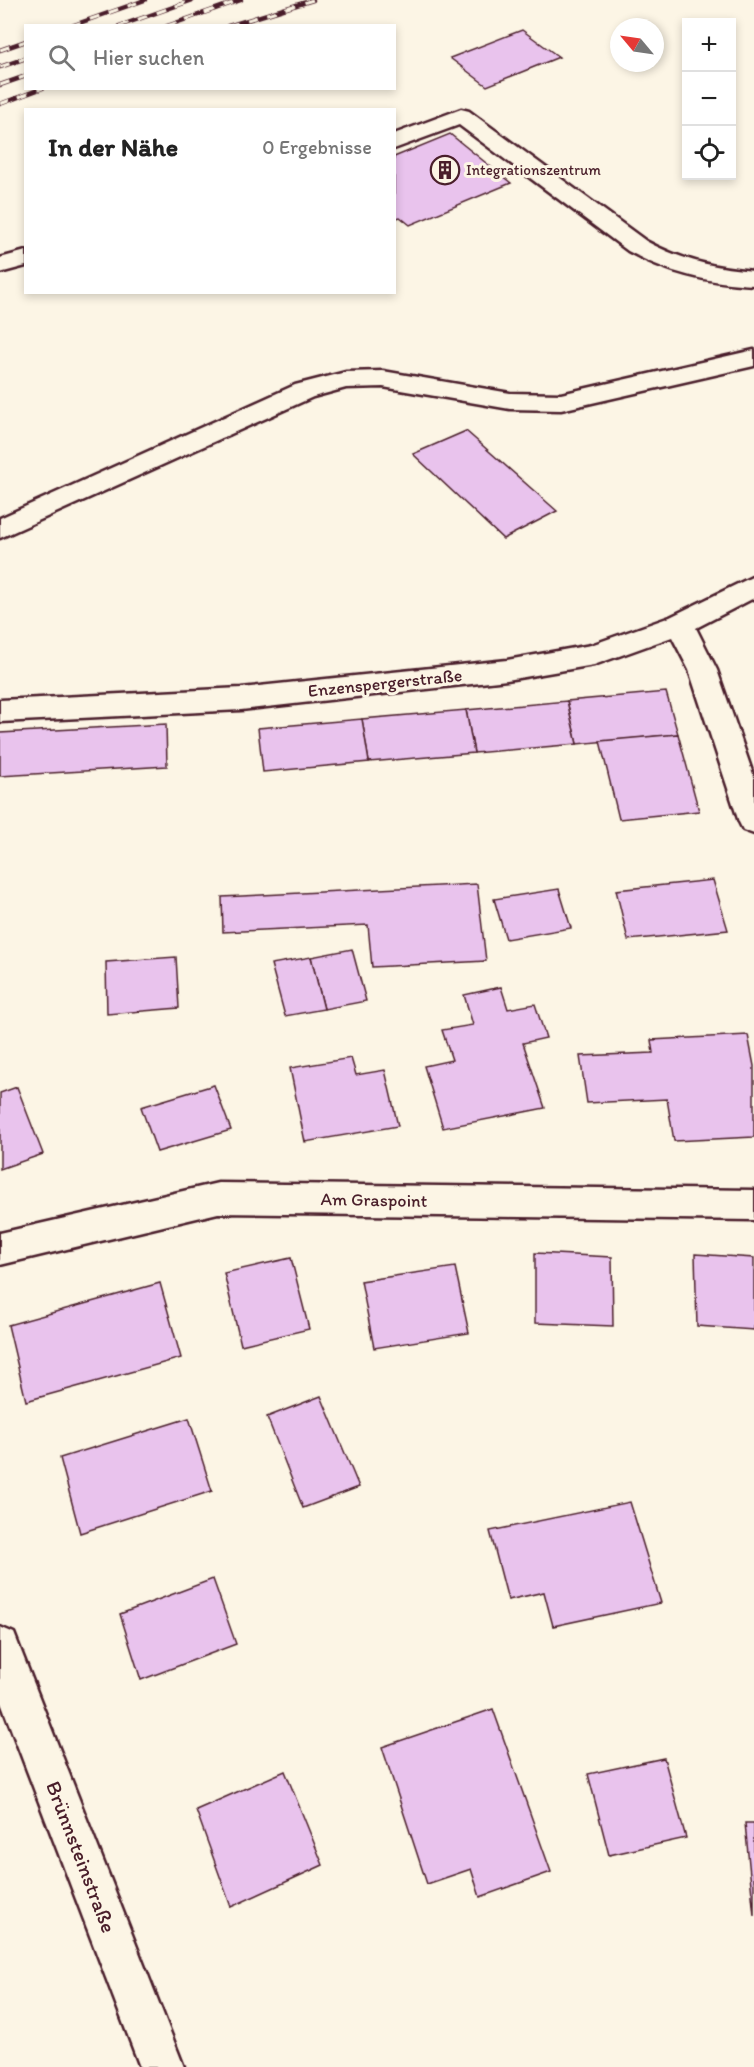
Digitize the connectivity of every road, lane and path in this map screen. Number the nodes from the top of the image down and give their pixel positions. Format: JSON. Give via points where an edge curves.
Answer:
{"nodes":[{"id":1,"x":396,"y":141,"type":"edge"},
{"id":2,"x":24,"y":259,"type":"edge"},
{"id":3,"x":0,"y":266,"type":"edge"},
{"id":4,"x":754,"y":278,"type":"edge"},
{"id":5,"x":754,"y":358,"type":"edge"},
{"id":6,"x":0,"y":529,"type":"edge"},
{"id":7,"x":754,"y":586,"type":"edge"},
{"id":8,"x":680,"y":624,"type":"junction"},
{"id":9,"x":0,"y":711,"type":"edge"},
{"id":10,"x":754,"y":822,"type":"edge"},
{"id":11,"x":754,"y":1205,"type":"edge"},
{"id":12,"x":0,"y":1250,"type":"edge"},
{"id":13,"x":0,"y":1647,"type":"edge"},
{"id":14,"x":162,"y":2067,"type":"edge"}],
"edges":[{"from":1,"to":4,"type":"street","via":[[460,116],[662,261],[698,273]]},
{"from":2,"to":3,"type":"street"},
{"from":5,"to":6,"type":"street","via":[[561,402],[510,401],[382,379],[346,380],[304,391]]},
{"from":7,"to":8,"type":"street","name":"Enzenspergerstraße"},
{"from":8,"to":9,"type":"street","name":"Enzenspergerstraße","via":[[594,655],[507,670],[241,699]]},
{"from":8,"to":10,"type":"street","via":[[703,670]]},
{"from":11,"to":12,"type":"street","name":"Am Graspoint","via":[[218,1198]]},
{"from":13,"to":14,"type":"street","name":"Brünnsteinstraße"}]}
